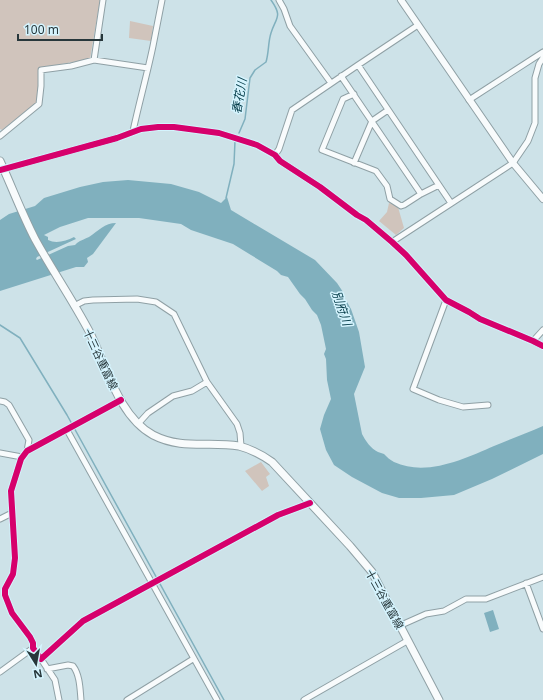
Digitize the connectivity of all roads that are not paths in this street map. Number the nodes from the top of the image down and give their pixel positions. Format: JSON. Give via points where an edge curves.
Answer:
{"nodes":[{"id":1,"x":103,"y":0,"type":"edge"},
{"id":2,"x":162,"y":0,"type":"edge"},
{"id":3,"x":279,"y":0,"type":"edge"},
{"id":4,"x":401,"y":0,"type":"edge"},
{"id":5,"x":418,"y":25,"type":"junction"},
{"id":6,"x":543,"y":52,"type":"edge"},
{"id":7,"x":543,"y":58,"type":"edge"},
{"id":8,"x":94,"y":60,"type":"junction"},
{"id":9,"x":358,"y":65,"type":"junction"},
{"id":10,"x":148,"y":68,"type":"junction"},
{"id":11,"x":341,"y":76,"type":"junction"},
{"id":12,"x":331,"y":83,"type":"junction"},
{"id":13,"x":354,"y":94,"type":"junction"},
{"id":14,"x":469,"y":100,"type":"junction"},
{"id":15,"x":388,"y":110,"type":"junction"},
{"id":16,"x":372,"y":121,"type":"junction"},
{"id":17,"x":133,"y":131,"type":"junction"},
{"id":18,"x":0,"y":136,"type":"edge"},
{"id":19,"x":274,"y":155,"type":"junction"},
{"id":20,"x":0,"y":161,"type":"edge"},
{"id":21,"x":354,"y":163,"type":"junction"},
{"id":22,"x":513,"y":163,"type":"junction"},
{"id":23,"x":2,"y":169,"type":"edge"},
{"id":24,"x":439,"y":185,"type":"junction"},
{"id":25,"x":421,"y":194,"type":"junction"},
{"id":26,"x":543,"y":199,"type":"edge"},
{"id":27,"x":451,"y":203,"type":"junction"},
{"id":28,"x":392,"y":242,"type":"junction"},
{"id":29,"x":446,"y":300,"type":"junction"},
{"id":30,"x":74,"y":306,"type":"junction"},
{"id":31,"x":543,"y":330,"type":"edge"},
{"id":32,"x":534,"y":341,"type":"junction"},
{"id":33,"x":543,"y":346,"type":"edge"},
{"id":34,"x":207,"y":382,"type":"junction"},
{"id":35,"x":121,"y":400,"type":"junction"},
{"id":36,"x":0,"y":402,"type":"edge"},
{"id":37,"x":488,"y":405,"type":"dead end"},
{"id":38,"x":138,"y":424,"type":"junction"},
{"id":39,"x":68,"y":429,"type":"junction"},
{"id":40,"x":241,"y":446,"type":"junction"},
{"id":41,"x":27,"y":451,"type":"junction"},
{"id":42,"x":0,"y":453,"type":"edge"},
{"id":43,"x":22,"y":458,"type":"junction"},
{"id":44,"x":310,"y":503,"type":"junction"},
{"id":45,"x":12,"y":513,"type":"junction"},
{"id":46,"x":0,"y":519,"type":"edge"},
{"id":47,"x":543,"y":577,"type":"edge"},
{"id":48,"x":153,"y":582,"type":"junction"},
{"id":49,"x":526,"y":583,"type":"junction"},
{"id":50,"x":400,"y":626,"type":"junction"},
{"id":51,"x":543,"y":629,"type":"edge"},
{"id":52,"x":408,"y":641,"type":"junction"},
{"id":53,"x":33,"y":648,"type":"junction"},
{"id":54,"x":41,"y":659,"type":"junction"},
{"id":55,"x":193,"y":659,"type":"junction"},
{"id":56,"x":48,"y":669,"type":"junction"},
{"id":57,"x":0,"y":672,"type":"edge"},
{"id":58,"x":59,"y":700,"type":"edge"},
{"id":59,"x":81,"y":700,"type":"edge"},
{"id":60,"x":127,"y":700,"type":"edge"},
{"id":61,"x":217,"y":700,"type":"edge"},
{"id":62,"x":304,"y":700,"type":"edge"},
{"id":63,"x":439,"y":700,"type":"edge"}],
"edges":[{"from":1,"to":8,"type":"street"},
{"from":2,"to":10,"type":"street"},
{"from":3,"to":12,"type":"street","via":[[290,26]]},
{"from":4,"to":5,"type":"street"},
{"from":5,"to":9,"type":"street"},
{"from":5,"to":14,"type":"street"},
{"from":6,"to":14,"type":"street"},
{"from":7,"to":22,"type":"street","via":[[535,78],[535,123],[528,141]]},
{"from":8,"to":10,"type":"street"},
{"from":8,"to":18,"type":"street","via":[[41,70],[39,104]]},
{"from":9,"to":11,"type":"street"},
{"from":9,"to":15,"type":"street"},
{"from":10,"to":17,"type":"street"},
{"from":11,"to":12,"type":"street"},
{"from":11,"to":13,"type":"street"},
{"from":12,"to":19,"type":"street","via":[[292,110]]},
{"from":13,"to":16,"type":"street"},
{"from":13,"to":21,"type":"street","via":[[343,98],[322,150]]},
{"from":14,"to":22,"type":"street"},
{"from":15,"to":16,"type":"street"},
{"from":15,"to":24,"type":"street"},
{"from":16,"to":21,"type":"street"},
{"from":16,"to":25,"type":"street"},
{"from":17,"to":19,"type":"street","via":[[174,127],[219,133],[252,143]]},
{"from":17,"to":23,"type":"street","via":[[117,138]]},
{"from":19,"to":28,"type":"street","via":[[366,220]]},
{"from":20,"to":23,"type":"main road","name":"十三谷重富線"},
{"from":21,"to":25,"type":"street","via":[[376,171],[387,186],[390,199],[401,206]]},
{"from":22,"to":26,"type":"street"},
{"from":22,"to":27,"type":"street"},
{"from":23,"to":30,"type":"main road","name":"十三谷重富線","via":[[35,238]]},
{"from":24,"to":25,"type":"street"},
{"from":24,"to":27,"type":"street"},
{"from":27,"to":28,"type":"street"},
{"from":28,"to":29,"type":"street"},
{"from":29,"to":32,"type":"street","via":[[480,319]]},
{"from":29,"to":37,"type":"street","via":[[413,389],[439,400],[463,406]]},
{"from":30,"to":34,"type":"street","via":[[93,300],[137,299],[156,302],[174,314]]},
{"from":30,"to":35,"type":"main road","name":"十三谷重富線"},
{"from":31,"to":32,"type":"street"},
{"from":32,"to":33,"type":"street"},
{"from":34,"to":38,"type":"street","via":[[192,391],[173,396],[148,413]]},
{"from":34,"to":40,"type":"street","via":[[237,424]]},
{"from":35,"to":38,"type":"main road","name":"十三谷重富線"},
{"from":35,"to":39,"type":"street"},
{"from":36,"to":41,"type":"street","via":[[9,405],[29,440]]},
{"from":38,"to":40,"type":"main road","name":"十三谷重富線","via":[[153,435],[173,443]]},
{"from":39,"to":41,"type":"street"},
{"from":39,"to":48,"type":"street"},
{"from":40,"to":44,"type":"main road","name":"十三谷重富線","via":[[272,462]]},
{"from":41,"to":43,"type":"street"},
{"from":42,"to":43,"type":"street"},
{"from":43,"to":45,"type":"street","via":[[11,491]]},
{"from":44,"to":48,"type":"street","via":[[278,515]]},
{"from":44,"to":50,"type":"main road","name":"十三谷重富線","via":[[372,572]]},
{"from":45,"to":46,"type":"street"},
{"from":45,"to":53,"type":"street","via":[[15,558],[13,574],[5,595],[12,613],[30,637]]},
{"from":47,"to":49,"type":"street"},
{"from":48,"to":54,"type":"street","via":[[83,621]]},
{"from":48,"to":55,"type":"street"},
{"from":49,"to":50,"type":"street","via":[[486,599],[466,599],[444,611],[426,614]]},
{"from":49,"to":51,"type":"street"},
{"from":50,"to":52,"type":"main road","name":"十三谷重富線"},
{"from":52,"to":62,"type":"street"},
{"from":52,"to":63,"type":"main road","name":"十三谷重富線"},
{"from":53,"to":54,"type":"street"},
{"from":53,"to":57,"type":"street"},
{"from":54,"to":56,"type":"street"},
{"from":55,"to":60,"type":"street"},
{"from":55,"to":61,"type":"street"},
{"from":56,"to":58,"type":"street","via":[[55,680]]},
{"from":56,"to":59,"type":"street","via":[[73,666],[77,672]]}]}
